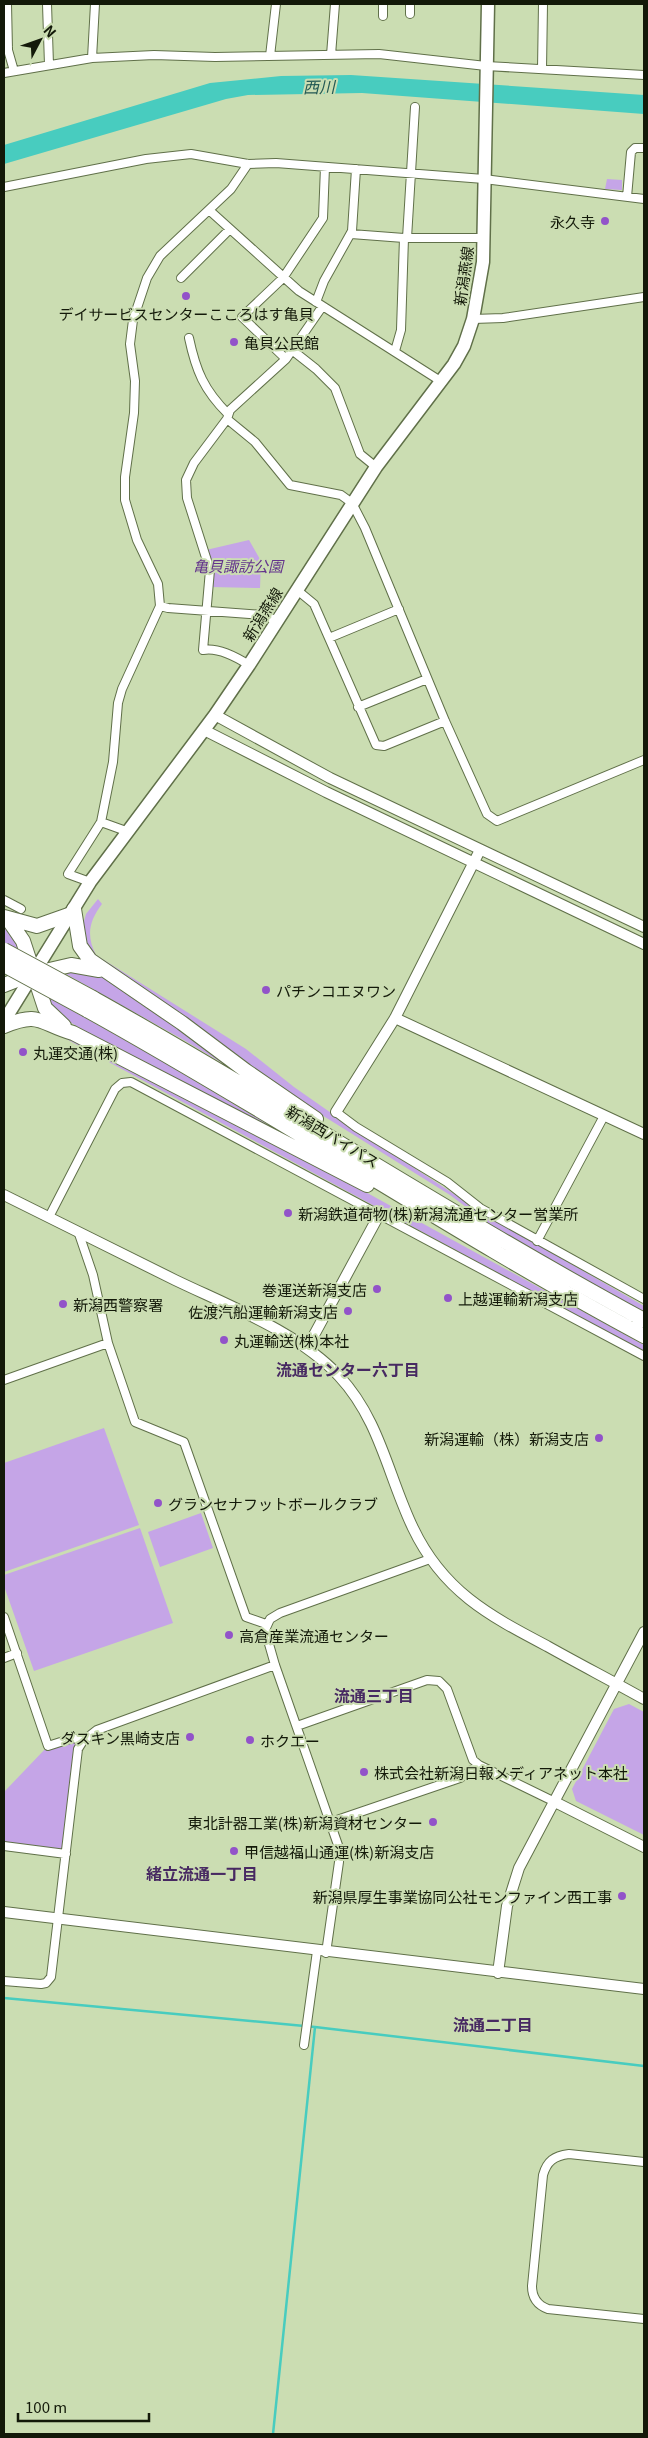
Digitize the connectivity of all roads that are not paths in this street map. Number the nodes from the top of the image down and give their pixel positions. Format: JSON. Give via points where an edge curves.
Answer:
{"nodes":[{"id":1,"x":7,"y":4,"type":"edge"},
{"id":2,"x":47,"y":4,"type":"edge"},
{"id":3,"x":95,"y":4,"type":"edge"},
{"id":4,"x":276,"y":4,"type":"edge"},
{"id":5,"x":336,"y":4,"type":"edge"},
{"id":6,"x":383,"y":4,"type":"edge"},
{"id":7,"x":410,"y":4,"type":"edge"},
{"id":8,"x":488,"y":4,"type":"edge"},
{"id":9,"x":543,"y":4,"type":"edge"},
{"id":10,"x":410,"y":14,"type":"dead end"},
{"id":11,"x":383,"y":16,"type":"dead end"},
{"id":12,"x":331,"y":55,"type":"junction"},
{"id":13,"x":270,"y":56,"type":"junction"},
{"id":14,"x":92,"y":58,"type":"junction"},
{"id":15,"x":49,"y":65,"type":"junction"},
{"id":16,"x":486,"y":68,"type":"junction"},
{"id":17,"x":542,"y":69,"type":"junction"},
{"id":18,"x":14,"y":71,"type":"junction"},
{"id":19,"x":4,"y":74,"type":"edge"},
{"id":20,"x":644,"y":75,"type":"edge"},
{"id":21,"x":414,"y":106,"type":"dead end"},
{"id":22,"x":644,"y":148,"type":"edge"},
{"id":23,"x":248,"y":164,"type":"junction"},
{"id":24,"x":325,"y":167,"type":"junction"},
{"id":25,"x":356,"y":169,"type":"junction"},
{"id":26,"x":411,"y":174,"type":"junction"},
{"id":27,"x":484,"y":179,"type":"junction"},
{"id":28,"x":4,"y":186,"type":"edge"},
{"id":29,"x":628,"y":197,"type":"junction"},
{"id":30,"x":644,"y":199,"type":"edge"},
{"id":31,"x":209,"y":210,"type":"junction"},
{"id":32,"x":230,"y":228,"type":"junction"},
{"id":33,"x":351,"y":234,"type":"junction"},
{"id":34,"x":405,"y":238,"type":"junction"},
{"id":35,"x":484,"y":238,"type":"junction"},
{"id":36,"x":182,"y":278,"type":"dead end"},
{"id":37,"x":283,"y":278,"type":"junction"},
{"id":38,"x":644,"y":298,"type":"edge"},
{"id":39,"x":319,"y":304,"type":"junction"},
{"id":40,"x":473,"y":319,"type":"junction"},
{"id":41,"x":189,"y":338,"type":"dead end"},
{"id":42,"x":292,"y":350,"type":"junction"},
{"id":43,"x":395,"y":351,"type":"junction"},
{"id":44,"x":286,"y":359,"type":"junction"},
{"id":45,"x":442,"y":382,"type":"junction"},
{"id":46,"x":228,"y":417,"type":"junction"},
{"id":47,"x":376,"y":467,"type":"junction"},
{"id":48,"x":352,"y":503,"type":"junction"},
{"id":49,"x":297,"y":590,"type":"junction"},
{"id":50,"x":160,"y":606,"type":"junction"},
{"id":51,"x":399,"y":609,"type":"junction"},
{"id":52,"x":208,"y":610,"type":"junction"},
{"id":53,"x":277,"y":621,"type":"junction"},
{"id":54,"x":330,"y":638,"type":"junction"},
{"id":55,"x":249,"y":666,"type":"junction"},
{"id":56,"x":427,"y":678,"type":"junction"},
{"id":57,"x":358,"y":707,"type":"junction"},
{"id":58,"x":215,"y":715,"type":"junction"},
{"id":59,"x":445,"y":721,"type":"junction"},
{"id":60,"x":204,"y":730,"type":"junction"},
{"id":61,"x":644,"y":760,"type":"edge"},
{"id":62,"x":101,"y":822,"type":"junction"},
{"id":63,"x":126,"y":832,"type":"junction"},
{"id":64,"x":480,"y":850,"type":"junction"},
{"id":65,"x":473,"y":863,"type":"junction"},
{"id":66,"x":90,"y":882,"type":"junction"},
{"id":67,"x":4,"y":900,"type":"edge"},
{"id":68,"x":21,"y":909,"type":"dead end"},
{"id":69,"x":73,"y":911,"type":"junction"},
{"id":70,"x":6,"y":918,"type":"edge"},
{"id":71,"x":644,"y":927,"type":"edge"},
{"id":72,"x":644,"y":944,"type":"edge"},
{"id":73,"x":4,"y":950,"type":"edge"},
{"id":74,"x":4,"y":965,"type":"edge"},
{"id":75,"x":104,"y":971,"type":"junction"},
{"id":76,"x":32,"y":974,"type":"junction"},
{"id":77,"x":4,"y":985,"type":"edge"},
{"id":78,"x":90,"y":1004,"type":"junction"},
{"id":79,"x":395,"y":1018,"type":"junction"},
{"id":80,"x":4,"y":1021,"type":"edge"},
{"id":81,"x":4,"y":1026,"type":"edge"},
{"id":82,"x":73,"y":1033,"type":"junction"},
{"id":83,"x":336,"y":1112,"type":"joint"},
{"id":84,"x":604,"y":1116,"type":"junction"},
{"id":85,"x":644,"y":1134,"type":"edge"},
{"id":86,"x":4,"y":1195,"type":"edge"},
{"id":87,"x":378,"y":1215,"type":"junction"},
{"id":88,"x":49,"y":1217,"type":"junction"},
{"id":89,"x":460,"y":1224,"type":"junction"},
{"id":90,"x":79,"y":1234,"type":"junction"},
{"id":91,"x":537,"y":1241,"type":"junction"},
{"id":92,"x":644,"y":1299,"type":"edge"},
{"id":93,"x":644,"y":1320,"type":"edge"},
{"id":94,"x":644,"y":1336,"type":"edge"},
{"id":95,"x":108,"y":1343,"type":"junction"},
{"id":96,"x":307,"y":1348,"type":"junction"},
{"id":97,"x":644,"y":1356,"type":"edge"},
{"id":98,"x":4,"y":1380,"type":"edge"},
{"id":99,"x":430,"y":1559,"type":"junction"},
{"id":100,"x":4,"y":1617,"type":"edge"},
{"id":101,"x":266,"y":1624,"type":"junction"},
{"id":102,"x":644,"y":1632,"type":"edge"},
{"id":103,"x":17,"y":1653,"type":"junction"},
{"id":104,"x":4,"y":1658,"type":"edge"},
{"id":105,"x":275,"y":1665,"type":"junction"},
{"id":106,"x":618,"y":1684,"type":"junction"},
{"id":107,"x":644,"y":1699,"type":"edge"},
{"id":108,"x":297,"y":1726,"type":"junction"},
{"id":109,"x":83,"y":1742,"type":"junction"},
{"id":110,"x":479,"y":1765,"type":"junction"},
{"id":111,"x":555,"y":1802,"type":"junction"},
{"id":112,"x":331,"y":1822,"type":"junction"},
{"id":113,"x":4,"y":1846,"type":"edge"},
{"id":114,"x":644,"y":1847,"type":"edge"},
{"id":115,"x":66,"y":1854,"type":"junction"},
{"id":116,"x":4,"y":1912,"type":"edge"},
{"id":117,"x":57,"y":1918,"type":"junction"},
{"id":118,"x":322,"y":1952,"type":"junction"},
{"id":119,"x":498,"y":1973,"type":"junction"},
{"id":120,"x":4,"y":1980,"type":"edge"},
{"id":121,"x":644,"y":1989,"type":"edge"},
{"id":122,"x":304,"y":2044,"type":"dead end"},
{"id":123,"x":644,"y":2162,"type":"edge"},
{"id":124,"x":644,"y":2319,"type":"edge"}],
"edges":[{"from":1,"to":18,"type":"street","via":[[8,50]]},
{"from":2,"to":15,"type":"street"},
{"from":3,"to":14,"type":"street"},
{"from":4,"to":13,"type":"street"},
{"from":5,"to":12,"type":"street"},
{"from":6,"to":11,"type":"street"},
{"from":7,"to":10,"type":"street"},
{"from":8,"to":16,"type":"main road"},
{"from":9,"to":17,"type":"street"},
{"from":12,"to":13,"type":"street"},
{"from":12,"to":16,"type":"street","via":[[379,54]]},
{"from":13,"to":14,"type":"street"},
{"from":14,"to":15,"type":"street"},
{"from":15,"to":18,"type":"street"},
{"from":16,"to":17,"type":"street"},
{"from":16,"to":27,"type":"main road","name":"新潟燕線"},
{"from":17,"to":20,"type":"street"},
{"from":18,"to":19,"type":"street"},
{"from":21,"to":26,"type":"street"},
{"from":22,"to":29,"type":"street","via":[[635,148],[631,152]]},
{"from":23,"to":24,"type":"street"},
{"from":23,"to":28,"type":"street","via":[[191,154],[146,159]]},
{"from":23,"to":31,"type":"street","via":[[232,189]]},
{"from":24,"to":25,"type":"street"},
{"from":24,"to":37,"type":"street","via":[[323,218]]},
{"from":25,"to":26,"type":"street"},
{"from":25,"to":33,"type":"street"},
{"from":26,"to":27,"type":"street"},
{"from":26,"to":34,"type":"street"},
{"from":27,"to":29,"type":"street"},
{"from":27,"to":35,"type":"main road","name":"新潟燕線"},
{"from":29,"to":30,"type":"street"},
{"from":31,"to":32,"type":"street"},
{"from":31,"to":50,"type":"street","via":[[168,247],[153,266],[132,326],[130,344],[135,398],[125,500],[138,540],[158,584]]},
{"from":32,"to":36,"type":"street"},
{"from":32,"to":37,"type":"street"},
{"from":33,"to":34,"type":"street"},
{"from":33,"to":39,"type":"street","via":[[324,282]]},
{"from":34,"to":35,"type":"street"},
{"from":34,"to":43,"type":"street","via":[[401,330]]},
{"from":35,"to":40,"type":"main road","name":"新潟燕線","via":[[480,290]]},
{"from":37,"to":39,"type":"street"},
{"from":37,"to":44,"type":"street","via":[[242,317]]},
{"from":38,"to":40,"type":"street","via":[[503,318]]},
{"from":39,"to":42,"type":"street"},
{"from":39,"to":43,"type":"street"},
{"from":40,"to":45,"type":"main road","name":"新潟燕線","via":[[464,346]]},
{"from":41,"to":46,"type":"street","via":[[195,368],[212,398]]},
{"from":42,"to":44,"type":"street"},
{"from":42,"to":47,"type":"street","via":[[335,388],[360,454]]},
{"from":43,"to":45,"type":"street"},
{"from":44,"to":46,"type":"street","via":[[248,392]]},
{"from":45,"to":47,"type":"main road","name":"新潟燕線"},
{"from":46,"to":48,"type":"street","via":[[255,442],[290,485],[341,495]]},
{"from":46,"to":52,"type":"street","via":[[194,463],[186,480],[187,498],[209,563]]},
{"from":47,"to":48,"type":"main road","name":"新潟燕線"},
{"from":48,"to":49,"type":"main road","name":"新潟燕線"},
{"from":48,"to":51,"type":"street"},
{"from":49,"to":53,"type":"main road","name":"新潟燕線"},
{"from":49,"to":54,"type":"street","via":[[314,604]]},
{"from":50,"to":52,"type":"street"},
{"from":50,"to":62,"type":"street","via":[[118,703],[113,762]]},
{"from":51,"to":54,"type":"street"},
{"from":51,"to":56,"type":"street"},
{"from":52,"to":53,"type":"street","via":[[264,615]]},
{"from":52,"to":55,"type":"street","via":[[203,650],[237,657]]},
{"from":53,"to":55,"type":"main road","name":"新潟燕線"},
{"from":54,"to":57,"type":"street"},
{"from":55,"to":58,"type":"main road","name":"新潟燕線"},
{"from":56,"to":57,"type":"street"},
{"from":56,"to":59,"type":"street"},
{"from":57,"to":59,"type":"street","via":[[373,741],[380,746]]},
{"from":58,"to":60,"type":"main road","name":"新潟燕線"},
{"from":58,"to":64,"type":"street","via":[[330,778]]},
{"from":59,"to":61,"type":"street","via":[[487,814],[498,821]]},
{"from":60,"to":63,"type":"main road","name":"新潟燕線"},
{"from":60,"to":65,"type":"street"},
{"from":62,"to":63,"type":"street"},
{"from":62,"to":66,"type":"street","via":[[68,874]]},
{"from":63,"to":66,"type":"main road","name":"新潟燕線"},
{"from":64,"to":65,"type":"street"},
{"from":64,"to":71,"type":"street"},
{"from":65,"to":72,"type":"street"},
{"from":65,"to":79,"type":"street"},
{"from":66,"to":69,"type":"main road","name":"新潟燕線"},
{"from":67,"to":68,"type":"street"},
{"from":69,"to":70,"type":"highway","via":[[37,926]]},
{"from":69,"to":75,"type":"highway","via":[[80,946]]},
{"from":69,"to":76,"type":"main road","name":"新潟燕線"},
{"from":70,"to":76,"type":"highway","via":[[23,941]]},
{"from":73,"to":78,"type":"highway","name":"新潟西バイパス","bridge":true},
{"from":74,"to":78,"type":"highway","name":"新潟西バイパス","bridge":true},
{"from":75,"to":76,"type":"highway","via":[[71,965]]},
{"from":75,"to":89,"type":"highway","via":[[182,1023]]},
{"from":76,"to":77,"type":"highway"},
{"from":76,"to":80,"type":"main road","name":"新潟燕線"},
{"from":76,"to":82,"type":"highway","via":[[45,1008]]},
{"from":78,"to":89,"type":"highway","name":"新潟西バイパス","via":[[213,1082]]},
{"from":79,"to":83,"type":"street"},
{"from":79,"to":84,"type":"street"},
{"from":81,"to":82,"type":"highway","via":[[33,1018]]},
{"from":82,"to":89,"type":"highway","via":[[338,1171]]},
{"from":83,"to":91,"type":"street","via":[[447,1182],[480,1208]]},
{"from":84,"to":85,"type":"street"},
{"from":84,"to":91,"type":"street"},
{"from":86,"to":88,"type":"street"},
{"from":87,"to":88,"type":"street","via":[[126,1082],[115,1089]]},
{"from":87,"to":96,"type":"street"},
{"from":87,"to":97,"type":"street"},
{"from":88,"to":90,"type":"street"},
{"from":89,"to":93,"type":"highway","name":"新潟西バイパス"},
{"from":89,"to":94,"type":"highway","name":"新潟西バイパス"},
{"from":90,"to":95,"type":"street","via":[[93,1275]]},
{"from":90,"to":96,"type":"street"},
{"from":91,"to":92,"type":"street"},
{"from":95,"to":98,"type":"street"},
{"from":95,"to":101,"type":"street","via":[[135,1422],[184,1442],[246,1617]]},
{"from":96,"to":99,"type":"street","via":[[339,1376],[372,1423],[412,1526]]},
{"from":99,"to":101,"type":"street","via":[[280,1613]]},
{"from":99,"to":106,"type":"street","via":[[451,1585],[480,1609]]},
{"from":100,"to":103,"type":"street"},
{"from":101,"to":105,"type":"street","via":[[265,1636]]},
{"from":102,"to":106,"type":"street"},
{"from":103,"to":104,"type":"street"},
{"from":103,"to":109,"type":"street","via":[[48,1746],[73,1738]]},
{"from":105,"to":108,"type":"street"},
{"from":105,"to":109,"type":"street","via":[[97,1730]]},
{"from":106,"to":107,"type":"street"},
{"from":106,"to":111,"type":"street"},
{"from":108,"to":110,"type":"street","via":[[439,1681],[447,1689],[470,1753]]},
{"from":108,"to":112,"type":"street"},
{"from":109,"to":115,"type":"street","via":[[78,1749]]},
{"from":110,"to":111,"type":"street"},
{"from":110,"to":112,"type":"street","via":[[460,1778]]},
{"from":111,"to":114,"type":"street"},
{"from":111,"to":119,"type":"street","via":[[514,1880]]},
{"from":112,"to":118,"type":"street","via":[[339,1862]]},
{"from":113,"to":115,"type":"street"},
{"from":115,"to":117,"type":"street"},
{"from":116,"to":117,"type":"street"},
{"from":117,"to":118,"type":"street"},
{"from":117,"to":120,"type":"street","via":[[49,1981],[41,1984]]},
{"from":118,"to":119,"type":"street"},
{"from":118,"to":122,"type":"street","via":[[306,2020]]},
{"from":119,"to":121,"type":"street"},
{"from":123,"to":124,"type":"street","via":[[568,2154],[551,2160],[542,2176],[532,2294],[548,2309]]}]}
